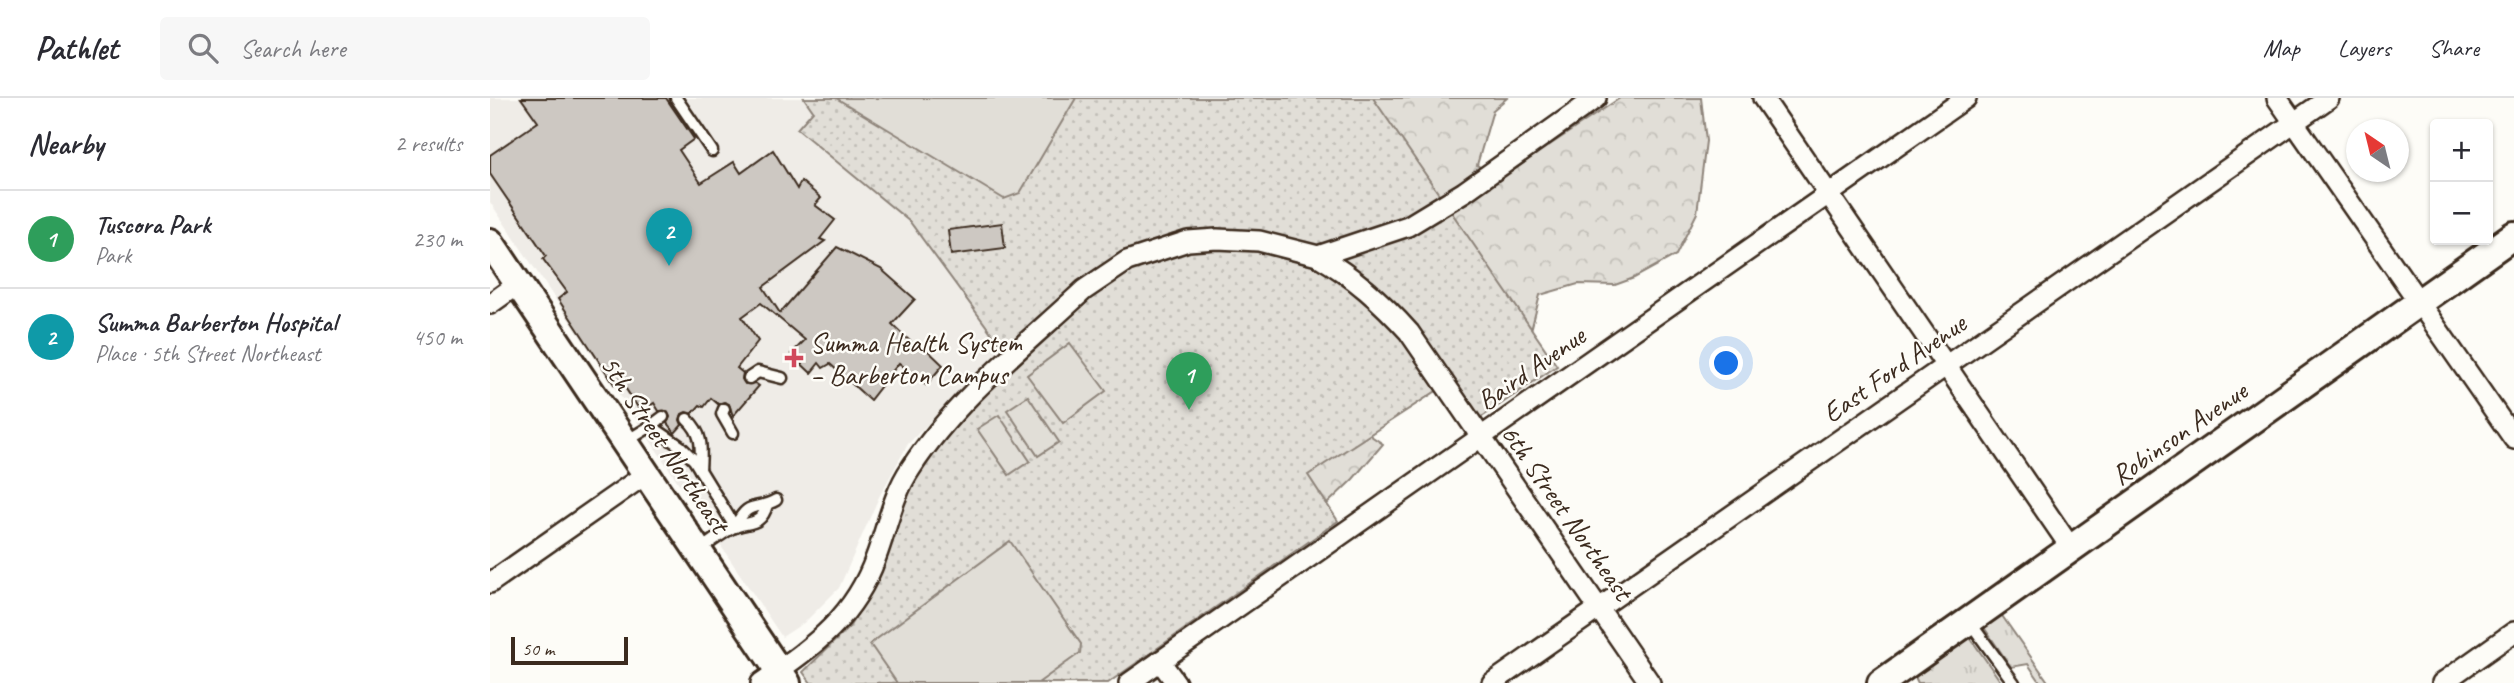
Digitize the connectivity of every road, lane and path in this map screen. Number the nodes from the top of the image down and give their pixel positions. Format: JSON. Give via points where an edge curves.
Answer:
{"nodes":[{"id":1,"x":676,"y":98,"type":"edge"},
{"id":2,"x":1596,"y":98,"type":"edge"},
{"id":3,"x":1763,"y":98,"type":"edge"},
{"id":4,"x":1966,"y":98,"type":"edge"},
{"id":5,"x":2277,"y":98,"type":"edge"},
{"id":6,"x":2329,"y":98,"type":"edge"},
{"id":7,"x":2294,"y":123,"type":"junction"},
{"id":8,"x":712,"y":151,"type":"dead end"},
{"id":9,"x":1828,"y":194,"type":"junction"},
{"id":10,"x":2514,"y":235,"type":"edge"},
{"id":11,"x":490,"y":242,"type":"edge"},
{"id":12,"x":1318,"y":256,"type":"junction"},
{"id":13,"x":518,"y":284,"type":"junction"},
{"id":14,"x":490,"y":303,"type":"edge"},
{"id":15,"x":2417,"y":303,"type":"junction"},
{"id":16,"x":1946,"y":365,"type":"junction"},
{"id":17,"x":782,"y":378,"type":"dead end"},
{"id":18,"x":749,"y":379,"type":"dead end"},
{"id":19,"x":724,"y":409,"type":"dead end"},
{"id":20,"x":663,"y":417,"type":"dead end"},
{"id":21,"x":687,"y":419,"type":"dead end"},
{"id":22,"x":652,"y":426,"type":"junction"},
{"id":23,"x":733,"y":433,"type":"dead end"},
{"id":24,"x":1481,"y":437,"type":"junction"},
{"id":25,"x":2514,"y":439,"type":"edge"},
{"id":26,"x":625,"y":442,"type":"junction"},
{"id":27,"x":701,"y":471,"type":"junction"},
{"id":28,"x":646,"y":474,"type":"junction"},
{"id":29,"x":771,"y":502,"type":"dead end"},
{"id":30,"x":735,"y":527,"type":"junction"},
{"id":31,"x":2071,"y":548,"type":"junction"},
{"id":32,"x":699,"y":551,"type":"junction"},
{"id":33,"x":490,"y":583,"type":"edge"},
{"id":34,"x":1599,"y":608,"type":"junction"},
{"id":35,"x":1969,"y":620,"type":"junction"},
{"id":36,"x":2514,"y":632,"type":"edge"},
{"id":37,"x":1160,"y":661,"type":"junction"},
{"id":38,"x":1896,"y":676,"type":"edge"},
{"id":39,"x":775,"y":679,"type":"edge"},
{"id":40,"x":1129,"y":683,"type":"edge"},
{"id":41,"x":1175,"y":683,"type":"edge"},
{"id":42,"x":1492,"y":683,"type":"edge"},
{"id":43,"x":1650,"y":683,"type":"edge"},
{"id":44,"x":2014,"y":683,"type":"edge"},
{"id":45,"x":2442,"y":683,"type":"edge"}],
"edges":[{"from":1,"to":8,"type":"lane"},
{"from":2,"to":12,"type":"street","via":[[1408,226]]},
{"from":3,"to":9,"type":"street"},
{"from":4,"to":9,"type":"street","name":"Baird Avenue"},
{"from":5,"to":7,"type":"street"},
{"from":6,"to":7,"type":"street","name":"East Ford Avenue"},
{"from":7,"to":15,"type":"street"},
{"from":7,"to":16,"type":"street","name":"East Ford Avenue"},
{"from":9,"to":16,"type":"street"},
{"from":9,"to":24,"type":"street","name":"Baird Avenue"},
{"from":10,"to":15,"type":"main road","name":"Robinson Avenue"},
{"from":11,"to":13,"type":"main road","name":"5th Street Northeast"},
{"from":12,"to":24,"type":"street","name":"6th Street Northeast","via":[[1359,282],[1409,332]]},
{"from":12,"to":39,"type":"street","via":[[1259,242],[1188,241],[1127,261],[1103,275],[938,429],[909,470],[856,599],[830,631]]},
{"from":13,"to":14,"type":"street"},
{"from":13,"to":26,"type":"main road","name":"5th Street Northeast"},
{"from":15,"to":25,"type":"street"},
{"from":15,"to":31,"type":"main road","name":"Robinson Avenue"},
{"from":16,"to":31,"type":"street"},
{"from":16,"to":34,"type":"street","name":"East Ford Avenue"},
{"from":17,"to":18,"type":"lane","via":[[758,372]]},
{"from":19,"to":23,"type":"lane","via":[[722,414]]},
{"from":20,"to":22,"type":"lane"},
{"from":21,"to":27,"type":"lane","via":[[698,429]]},
{"from":22,"to":26,"type":"lane"},
{"from":22,"to":27,"type":"lane","via":[[680,446]]},
{"from":24,"to":34,"type":"street","name":"6th Street Northeast"},
{"from":24,"to":37,"type":"street","name":"Baird Avenue"},
{"from":26,"to":28,"type":"main road","name":"5th Street Northeast"},
{"from":27,"to":30,"type":"lane"},
{"from":28,"to":32,"type":"main road","name":"5th Street Northeast"},
{"from":28,"to":33,"type":"street"},
{"from":29,"to":30,"type":"lane","via":[[743,513]]},
{"from":30,"to":32,"type":"lane"},
{"from":31,"to":35,"type":"main road","name":"Robinson Avenue"},
{"from":32,"to":39,"type":"main road","name":"5th Street Northeast"},
{"from":34,"to":42,"type":"street","name":"East Ford Avenue"},
{"from":34,"to":43,"type":"street","name":"6th Street Northeast"},
{"from":35,"to":38,"type":"main road","name":"Robinson Avenue"},
{"from":35,"to":44,"type":"lane"},
{"from":36,"to":45,"type":"street"},
{"from":37,"to":40,"type":"street","name":"Baird Avenue"},
{"from":37,"to":41,"type":"street"}]}
